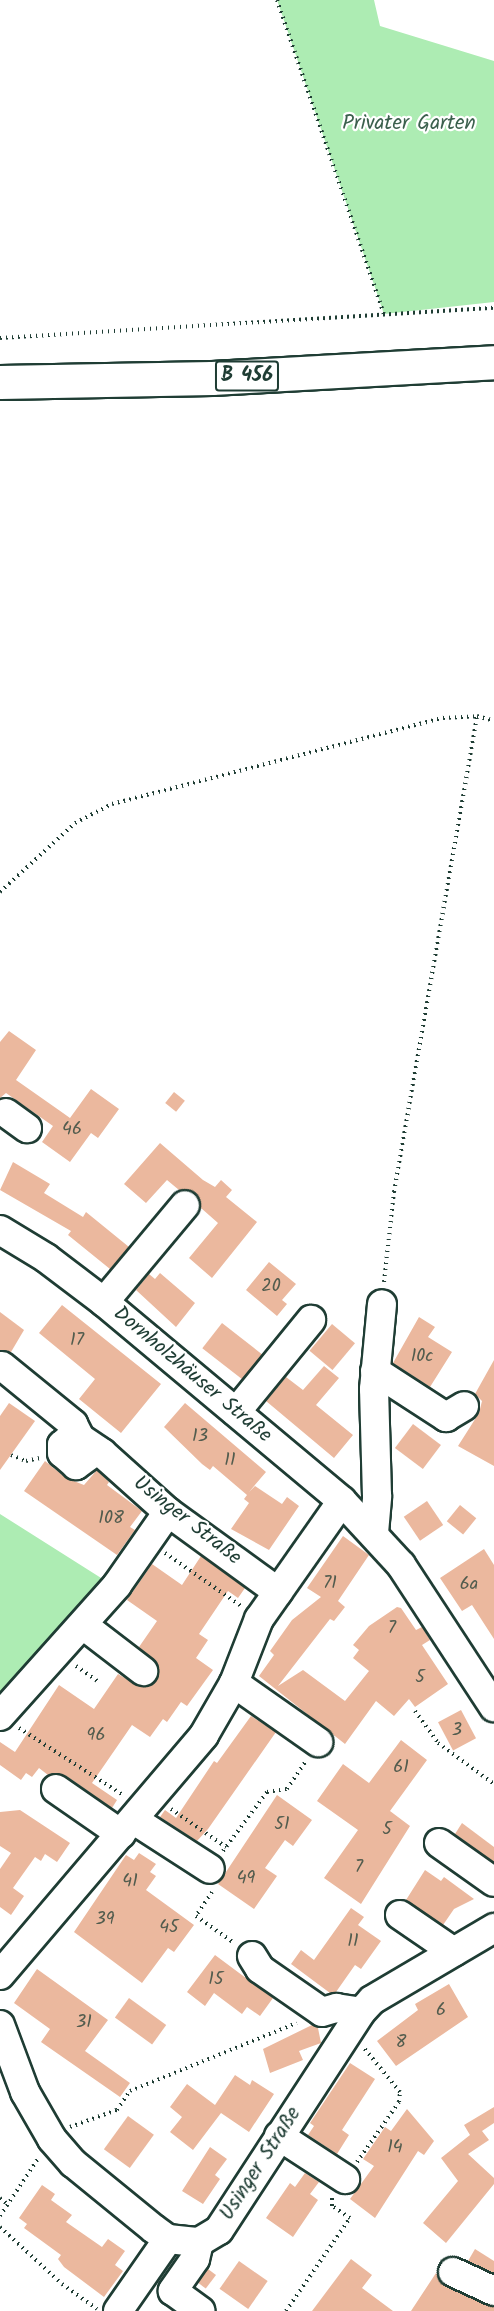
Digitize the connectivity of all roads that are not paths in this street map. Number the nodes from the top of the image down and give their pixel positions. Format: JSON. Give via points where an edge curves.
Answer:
{"nodes":[{"id":1,"x":494,"y":362,"type":"edge"},
{"id":2,"x":0,"y":382,"type":"edge"},
{"id":3,"x":185,"y":1205,"type":"dead end"},
{"id":4,"x":0,"y":1230,"type":"edge"},
{"id":5,"x":104,"y":1302,"type":"junction"},
{"id":6,"x":382,"y":1304,"type":"road end"},
{"id":7,"x":311,"y":1320,"type":"dead end"},
{"id":8,"x":2,"y":1366,"type":"dead end"},
{"id":9,"x":375,"y":1380,"type":"junction"},
{"id":10,"x":464,"y":1406,"type":"dead end"},
{"id":11,"x":236,"y":1412,"type":"junction"},
{"id":12,"x":434,"y":1430,"type":"dead end"},
{"id":13,"x":342,"y":1501,"type":"junction"},
{"id":14,"x":168,"y":1512,"type":"junction"},
{"id":15,"x":374,"y":1533,"type":"junction"},
{"id":16,"x":278,"y":1592,"type":"junction"},
{"id":17,"x":83,"y":1625,"type":"junction"},
{"id":18,"x":143,"y":1671,"type":"dead end"},
{"id":19,"x":234,"y":1683,"type":"junction"},
{"id":20,"x":494,"y":1707,"type":"edge"},
{"id":21,"x":0,"y":1716,"type":"edge"},
{"id":22,"x":318,"y":1742,"type":"road end"},
{"id":23,"x":56,"y":1789,"type":"dead end"},
{"id":24,"x":138,"y":1815,"type":"junction"},
{"id":25,"x":439,"y":1843,"type":"dead end"},
{"id":26,"x":218,"y":1858,"type":"road end"},
{"id":27,"x":494,"y":1882,"type":"edge"},
{"id":28,"x":400,"y":1915,"type":"dead end"},
{"id":29,"x":494,"y":1928,"type":"edge"},
{"id":30,"x":454,"y":1952,"type":"junction"},
{"id":31,"x":252,"y":1956,"type":"road end"},
{"id":32,"x":5,"y":1958,"type":"edge"},
{"id":33,"x":361,"y":2012,"type":"junction"},
{"id":34,"x":0,"y":2025,"type":"edge"},
{"id":35,"x":279,"y":2136,"type":"junction"},
{"id":36,"x":345,"y":2179,"type":"dead end"},
{"id":37,"x":168,"y":2238,"type":"junction"},
{"id":38,"x":199,"y":2242,"type":"junction"},
{"id":39,"x":453,"y":2272,"type":"dead end"},
{"id":40,"x":494,"y":2291,"type":"edge"},
{"id":41,"x":123,"y":2305,"type":"edge"},
{"id":42,"x":201,"y":2311,"type":"edge"}],
"edges":[{"from":1,"to":2,"type":"main road","number":"B 456","via":[[212,378]]},
{"from":3,"to":5,"type":"street"},
{"from":4,"to":5,"type":"street","name":"Dornholzhäuser Straße","via":[[46,1258]]},
{"from":5,"to":11,"type":"street","name":"Dornholzhäuser Straße"},
{"from":6,"to":9,"type":"street"},
{"from":7,"to":11,"type":"street"},
{"from":8,"to":14,"type":"street","name":"Usinger Straße","via":[[73,1424],[80,1447]]},
{"from":9,"to":10,"type":"street","via":[[446,1417]]},
{"from":9,"to":12,"type":"street"},
{"from":9,"to":15,"type":"street"},
{"from":11,"to":13,"type":"street","name":"Dornholzhäuser Straße"},
{"from":13,"to":15,"type":"street","name":"Dornholzhäuser Straße"},
{"from":13,"to":16,"type":"street"},
{"from":14,"to":16,"type":"street","name":"Usinger Straße"},
{"from":14,"to":17,"type":"street"},
{"from":15,"to":20,"type":"street","name":"Dornholzhäuser Straße","via":[[401,1565]]},
{"from":16,"to":19,"type":"street","via":[[259,1618]]},
{"from":17,"to":18,"type":"street"},
{"from":17,"to":21,"type":"street"},
{"from":19,"to":22,"type":"street"},
{"from":19,"to":24,"type":"street","via":[[204,1735]]},
{"from":23,"to":24,"type":"street"},
{"from":24,"to":26,"type":"street"},
{"from":24,"to":32,"type":"street"},
{"from":25,"to":27,"type":"street"},
{"from":28,"to":30,"type":"street"},
{"from":29,"to":30,"type":"street","name":"Usinger Straße"},
{"from":30,"to":33,"type":"street","name":"Usinger Straße","via":[[372,2000]]},
{"from":31,"to":33,"type":"street","via":[[260,1970],[322,2012],[336,2008]]},
{"from":33,"to":35,"type":"street","name":"Usinger Straße"},
{"from":34,"to":37,"type":"street","via":[[25,2092],[52,2139],[99,2188]]},
{"from":35,"to":36,"type":"street"},
{"from":35,"to":38,"type":"street","name":"Usinger Straße","via":[[219,2230]]},
{"from":37,"to":38,"type":"street"},
{"from":37,"to":41,"type":"street"},
{"from":38,"to":42,"type":"street","via":[[195,2259],[173,2291]]},
{"from":39,"to":40,"type":"street"}]}
